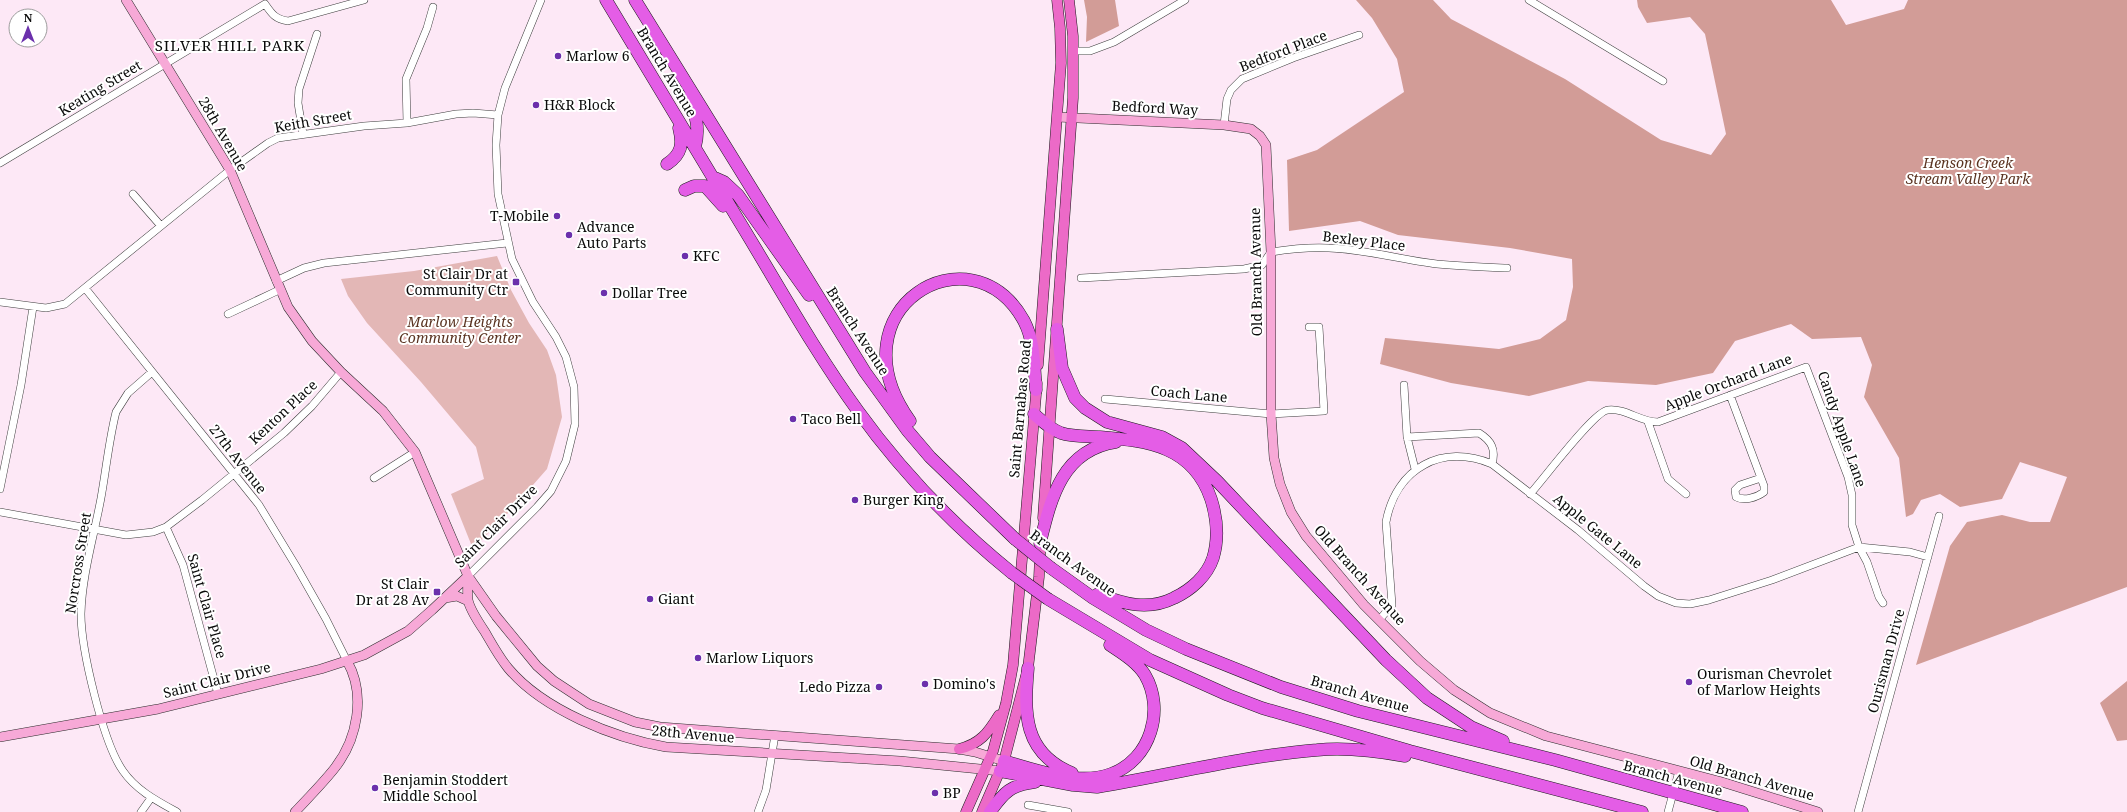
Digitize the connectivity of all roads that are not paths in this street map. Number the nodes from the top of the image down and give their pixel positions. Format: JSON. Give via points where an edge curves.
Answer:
{"nodes":[{"id":1,"x":126,"y":0,"type":"edge"},
{"id":2,"x":364,"y":0,"type":"edge"},
{"id":3,"x":541,"y":0,"type":"edge"},
{"id":4,"x":606,"y":0,"type":"edge"},
{"id":5,"x":635,"y":0,"type":"edge"},
{"id":6,"x":1057,"y":0,"type":"edge"},
{"id":7,"x":1069,"y":0,"type":"edge"},
{"id":8,"x":1185,"y":0,"type":"edge"},
{"id":9,"x":1529,"y":0,"type":"edge"},
{"id":10,"x":433,"y":7,"type":"dead end"},
{"id":11,"x":317,"y":34,"type":"dead end"},
{"id":12,"x":1359,"y":35,"type":"dead end"},
{"id":13,"x":1073,"y":51,"type":"junction"},
{"id":14,"x":667,"y":52,"type":"junction"},
{"id":15,"x":166,"y":64,"type":"junction"},
{"id":16,"x":1663,"y":81,"type":"dead end"},
{"id":17,"x":498,"y":115,"type":"junction"},
{"id":18,"x":1057,"y":117,"type":"junction"},
{"id":19,"x":1072,"y":117,"type":"junction"},
{"id":20,"x":678,"y":121,"type":"junction"},
{"id":21,"x":407,"y":123,"type":"junction"},
{"id":22,"x":1224,"y":125,"type":"junction"},
{"id":23,"x":1251,"y":129,"type":"joint"},
{"id":24,"x":303,"y":134,"type":"junction"},
{"id":25,"x":694,"y":146,"type":"junction"},
{"id":26,"x":0,"y":163,"type":"edge"},
{"id":27,"x":667,"y":164,"type":"dead end"},
{"id":28,"x":230,"y":170,"type":"junction"},
{"id":29,"x":713,"y":177,"type":"junction"},
{"id":30,"x":685,"y":190,"type":"dead end"},
{"id":31,"x":133,"y":194,"type":"dead end"},
{"id":32,"x":161,"y":226,"type":"junction"},
{"id":33,"x":507,"y":243,"type":"junction"},
{"id":34,"x":1271,"y":252,"type":"junction"},
{"id":35,"x":766,"y":265,"type":"junction"},
{"id":36,"x":1507,"y":268,"type":"dead end"},
{"id":37,"x":1081,"y":278,"type":"dead end"},
{"id":38,"x":276,"y":281,"type":"junction"},
{"id":39,"x":85,"y":288,"type":"junction"},
{"id":40,"x":279,"y":290,"type":"junction"},
{"id":41,"x":0,"y":302,"type":"edge"},
{"id":42,"x":33,"y":307,"type":"junction"},
{"id":43,"x":228,"y":314,"type":"dead end"},
{"id":44,"x":1310,"y":327,"type":"dead end"},
{"id":45,"x":1057,"y":329,"type":"junction"},
{"id":46,"x":837,"y":330,"type":"junction"},
{"id":47,"x":1806,"y":367,"type":"joint"},
{"id":48,"x":152,"y":372,"type":"junction"},
{"id":49,"x":341,"y":372,"type":"junction"},
{"id":50,"x":1404,"y":385,"type":"dead end"},
{"id":51,"x":1036,"y":390,"type":"junction"},
{"id":52,"x":1730,"y":395,"type":"junction"},
{"id":53,"x":1105,"y":399,"type":"dead end"},
{"id":54,"x":1034,"y":414,"type":"junction"},
{"id":55,"x":1271,"y":414,"type":"junction"},
{"id":56,"x":1648,"y":422,"type":"junction"},
{"id":57,"x":1050,"y":428,"type":"junction"},
{"id":58,"x":1407,"y":437,"type":"junction"},
{"id":59,"x":1138,"y":440,"type":"junction"},
{"id":60,"x":415,"y":452,"type":"junction"},
{"id":61,"x":1492,"y":464,"type":"junction"},
{"id":62,"x":1415,"y":469,"type":"junction"},
{"id":63,"x":234,"y":474,"type":"junction"},
{"id":64,"x":374,"y":478,"type":"dead end"},
{"id":65,"x":1761,"y":478,"type":"dead end"},
{"id":66,"x":954,"y":481,"type":"junction"},
{"id":67,"x":0,"y":489,"type":"edge"},
{"id":68,"x":1530,"y":494,"type":"junction"},
{"id":69,"x":1686,"y":494,"type":"dead end"},
{"id":70,"x":0,"y":512,"type":"edge"},
{"id":71,"x":1939,"y":516,"type":"dead end"},
{"id":72,"x":166,"y":526,"type":"junction"},
{"id":73,"x":95,"y":530,"type":"junction"},
{"id":74,"x":1040,"y":543,"type":"junction"},
{"id":75,"x":1859,"y":547,"type":"junction"},
{"id":76,"x":1928,"y":557,"type":"junction"},
{"id":77,"x":468,"y":576,"type":"junction"},
{"id":78,"x":1070,"y":581,"type":"junction"},
{"id":79,"x":445,"y":598,"type":"junction"},
{"id":80,"x":468,"y":600,"type":"junction"},
{"id":81,"x":1883,"y":603,"type":"dead end"},
{"id":82,"x":1068,"y":612,"type":"junction"},
{"id":83,"x":1380,"y":619,"type":"junction"},
{"id":84,"x":347,"y":661,"type":"junction"},
{"id":85,"x":1028,"y":668,"type":"junction"},
{"id":86,"x":218,"y":694,"type":"junction"},
{"id":87,"x":1006,"y":703,"type":"junction"},
{"id":88,"x":102,"y":718,"type":"junction"},
{"id":89,"x":0,"y":736,"type":"edge"},
{"id":90,"x":775,"y":736,"type":"junction"},
{"id":91,"x":958,"y":749,"type":"junction"},
{"id":92,"x":772,"y":754,"type":"junction"},
{"id":93,"x":991,"y":756,"type":"junction"},
{"id":94,"x":1555,"y":760,"type":"junction"},
{"id":95,"x":1002,"y":766,"type":"junction"},
{"id":96,"x":985,"y":769,"type":"junction"},
{"id":97,"x":1679,"y":771,"type":"junction"},
{"id":98,"x":1497,"y":774,"type":"junction"},
{"id":99,"x":1088,"y":778,"type":"junction"},
{"id":100,"x":1044,"y":780,"type":"junction"},
{"id":101,"x":1673,"y":794,"type":"junction"},
{"id":102,"x":151,"y":798,"type":"junction"},
{"id":103,"x":1028,"y":804,"type":"dead end"},
{"id":104,"x":141,"y":812,"type":"edge"},
{"id":105,"x":178,"y":812,"type":"edge"},
{"id":106,"x":295,"y":812,"type":"edge"},
{"id":107,"x":758,"y":812,"type":"edge"},
{"id":108,"x":966,"y":812,"type":"edge"},
{"id":109,"x":982,"y":812,"type":"edge"},
{"id":110,"x":990,"y":812,"type":"edge"},
{"id":111,"x":1068,"y":812,"type":"edge"},
{"id":112,"x":1642,"y":812,"type":"edge"},
{"id":113,"x":1668,"y":812,"type":"edge"},
{"id":114,"x":1742,"y":812,"type":"edge"},
{"id":115,"x":1818,"y":812,"type":"edge"},
{"id":116,"x":1858,"y":812,"type":"edge"}],
"edges":[{"from":1,"to":15,"type":"street","name":"28th Avenue"},
{"from":2,"to":15,"type":"street","name":"Keating Street","via":[[288,21],[278,20],[264,4]]},
{"from":3,"to":17,"type":"street","name":"Saint Clair Drive","via":[[505,88]]},
{"from":4,"to":20,"type":"highway","name":"Branch Avenue"},
{"from":5,"to":14,"type":"highway","name":"Branch Avenue"},
{"from":6,"to":18,"type":"main road","name":"Saint Barnabas Road","via":[[1061,44]]},
{"from":7,"to":13,"type":"main road"},
{"from":8,"to":13,"type":"street","via":[[1114,42],[1090,51]]},
{"from":9,"to":16,"type":"street"},
{"from":10,"to":21,"type":"street","via":[[406,79]]},
{"from":11,"to":24,"type":"street","via":[[299,90],[298,103]]},
{"from":12,"to":22,"type":"street","name":"Bedford Place","via":[[1242,79],[1231,90],[1227,99]]},
{"from":13,"to":19,"type":"main road"},
{"from":14,"to":25,"type":"highway","via":[[695,114],[698,128]]},
{"from":14,"to":46,"type":"highway","name":"Branch Avenue"},
{"from":15,"to":26,"type":"street","name":"Keating Street"},
{"from":15,"to":28,"type":"street","name":"28th Avenue"},
{"from":17,"to":21,"type":"street","name":"Keith Street","via":[[456,114]]},
{"from":17,"to":33,"type":"street","name":"Saint Clair Drive","via":[[497,180]]},
{"from":18,"to":19,"type":"street","name":"Bedford Way"},
{"from":18,"to":51,"type":"main road","name":"Saint Barnabas Road"},
{"from":19,"to":22,"type":"street","name":"Bedford Way"},
{"from":19,"to":45,"type":"main road"},
{"from":20,"to":25,"type":"highway","name":"Branch Avenue"},
{"from":20,"to":27,"type":"highway","via":[[682,148]]},
{"from":21,"to":24,"type":"street","name":"Keith Street"},
{"from":22,"to":23,"type":"street","name":"Bedford Way"},
{"from":23,"to":34,"type":"street","name":"Old Branch Avenue","via":[[1266,145]]},
{"from":24,"to":28,"type":"street","name":"Keith Street","via":[[278,138]]},
{"from":25,"to":29,"type":"highway","name":"Branch Avenue"},
{"from":28,"to":32,"type":"street","name":"Keith Street"},
{"from":28,"to":38,"type":"street","name":"28th Avenue"},
{"from":29,"to":35,"type":"highway","name":"Branch Avenue"},
{"from":29,"to":46,"type":"highway","via":[[724,182],[738,195],[799,284]]},
{"from":30,"to":35,"type":"highway","via":[[694,186],[705,186],[715,195]]},
{"from":31,"to":32,"type":"street"},
{"from":32,"to":39,"type":"street","name":"Keith Street"},
{"from":33,"to":38,"type":"street","via":[[324,263],[304,268]]},
{"from":33,"to":77,"type":"street","name":"Saint Clair Drive","via":[[525,286],[566,357],[574,387],[575,424],[566,461],[551,491]]},
{"from":34,"to":36,"type":"street","name":"Bexley Place","via":[[1329,248],[1438,264]]},
{"from":34,"to":37,"type":"street","via":[[1262,265],[1244,269]]},
{"from":34,"to":55,"type":"street","name":"Old Branch Avenue"},
{"from":35,"to":82,"type":"highway","name":"Branch Avenue","bridge":true,"via":[[836,380],[908,473],[976,544]]},
{"from":38,"to":40,"type":"street","name":"28th Avenue"},
{"from":39,"to":42,"type":"street","name":"Keith Street","via":[[65,304],[57,307]]},
{"from":39,"to":48,"type":"street","name":"27th Avenue"},
{"from":40,"to":43,"type":"street"},
{"from":40,"to":49,"type":"street","name":"28th Avenue","via":[[303,330]]},
{"from":41,"to":42,"type":"street","name":"Keith Street"},
{"from":42,"to":67,"type":"street"},
{"from":44,"to":55,"type":"street","name":"Coach Lane","via":[[1319,327],[1324,411]]},
{"from":45,"to":57,"type":"main road"},
{"from":45,"to":94,"type":"highway","via":[[1062,368],[1075,398],[1085,408],[1107,422],[1162,437],[1195,458],[1386,660],[1427,698],[1491,737]]},
{"from":46,"to":66,"type":"highway","name":"Branch Avenue","via":[[907,430],[930,458]]},
{"from":47,"to":52,"type":"street","name":"Apple Orchard Lane"},
{"from":47,"to":75,"type":"street","name":"Candy Apple Lane","via":[[1848,477],[1852,495],[1852,525]]},
{"from":48,"to":63,"type":"street","name":"27th Avenue"},
{"from":48,"to":73,"type":"street","name":"Norcross Street","via":[[128,393],[118,408]]},
{"from":49,"to":60,"type":"street","name":"28th Avenue","via":[[383,411]]},
{"from":49,"to":63,"type":"street","name":"Kenton Place","via":[[299,419]]},
{"from":50,"to":58,"type":"street"},
{"from":51,"to":54,"type":"main road","name":"Saint Barnabas Road"},
{"from":51,"to":66,"type":"highway","via":[[1032,342],[1024,322],[1008,300],[993,289],[967,280],[939,282],[913,294],[905,302],[897,312],[888,335],[886,354],[889,377],[904,413],[946,465]]},
{"from":52,"to":56,"type":"street","name":"Apple Orchard Lane","via":[[1688,409],[1670,419]]},
{"from":52,"to":65,"type":"street"},
{"from":53,"to":55,"type":"street","name":"Coach Lane"},
{"from":54,"to":57,"type":"highway"},
{"from":54,"to":87,"type":"main road","name":"Saint Barnabas Road","via":[[1013,665]]},
{"from":55,"to":83,"type":"street","name":"Old Branch Avenue","via":[[1274,458],[1280,484],[1291,512],[1306,536]]},
{"from":56,"to":68,"type":"street","via":[[1622,411],[1603,411]]},
{"from":56,"to":69,"type":"street","via":[[1668,479]]},
{"from":57,"to":59,"type":"highway","via":[[1062,433]]},
{"from":57,"to":74,"type":"main road"},
{"from":58,"to":61,"type":"street","via":[[1479,433],[1492,444]]},
{"from":58,"to":62,"type":"street"},
{"from":59,"to":74,"type":"highway","via":[[1106,444],[1088,452],[1072,464],[1054,490]]},
{"from":59,"to":78,"type":"highway","via":[[1169,450],[1198,474],[1210,496],[1217,528],[1216,547],[1210,564],[1198,581],[1185,593],[1166,603],[1148,606],[1115,601]]},
{"from":60,"to":64,"type":"street"},
{"from":60,"to":77,"type":"street","name":"28th Avenue"},
{"from":61,"to":62,"type":"street","name":"Apple Gate Lane","via":[[1479,458],[1454,456],[1428,462]]},
{"from":61,"to":68,"type":"street","name":"Apple Gate Lane"},
{"from":62,"to":83,"type":"street","name":"Apple Gate Lane","via":[[1403,481],[1388,510],[1386,546],[1392,604]]},
{"from":63,"to":72,"type":"street","name":"Kenton Place"},
{"from":63,"to":84,"type":"street","name":"27th Avenue","via":[[259,506],[296,566]]},
{"from":66,"to":78,"type":"highway","name":"Branch Avenue","bridge":true,"via":[[1015,540]]},
{"from":68,"to":75,"type":"street","name":"Apple Gate Lane","via":[[1578,530],[1644,586],[1658,596],[1676,603],[1690,604],[1709,600],[1772,580]]},
{"from":70,"to":73,"type":"street","name":"Kenton Place"},
{"from":71,"to":76,"type":"street","name":"Ourisman Drive"},
{"from":72,"to":73,"type":"street","name":"Kenton Place","via":[[153,532],[133,535]]},
{"from":72,"to":86,"type":"street","name":"Saint Clair Place","via":[[183,565]]},
{"from":73,"to":88,"type":"street","name":"Norcross Street","via":[[83,593],[82,632]]},
{"from":74,"to":85,"type":"main road","via":[[1039,577]]},
{"from":75,"to":76,"type":"street","name":"Apple Gate Lane","via":[[1910,552]]},
{"from":75,"to":81,"type":"street","name":"Candy Apple Lane"},
{"from":76,"to":116,"type":"street","name":"Ourisman Drive"},
{"from":77,"to":79,"type":"street","name":"Saint Clair Drive"},
{"from":77,"to":80,"type":"street","name":"28th Avenue"},
{"from":77,"to":90,"type":"street","name":"28th Avenue","via":[[530,658],[554,681],[589,704],[635,722],[660,727]]},
{"from":78,"to":94,"type":"highway","name":"Branch Avenue","via":[[1146,630],[1281,687],[1358,711]]},
{"from":79,"to":80,"type":"street","via":[[457,596]]},
{"from":79,"to":84,"type":"street","name":"Saint Clair Drive","via":[[408,631],[384,646]]},
{"from":80,"to":92,"type":"street","name":"28th Avenue","via":[[509,668],[542,697],[572,716],[636,742],[664,747]]},
{"from":82,"to":98,"type":"highway","name":"Branch Avenue","via":[[1150,660],[1262,708]]},
{"from":82,"to":99,"type":"highway","via":[[1134,663],[1144,674],[1154,705],[1154,722],[1149,739],[1138,755],[1125,767],[1111,774]]},
{"from":83,"to":97,"type":"street","name":"Old Branch Avenue","via":[[1420,661],[1454,690],[1490,713],[1546,736]]},
{"from":84,"to":86,"type":"street","name":"Saint Clair Drive"},
{"from":84,"to":106,"type":"street","via":[[355,678],[358,693],[358,710],[351,738],[335,768]]},
{"from":85,"to":95,"type":"main road"},
{"from":85,"to":99,"type":"highway","via":[[1026,714],[1032,737],[1048,758],[1070,772]]},
{"from":86,"to":88,"type":"street","name":"Saint Clair Drive","via":[[158,709]]},
{"from":87,"to":91,"type":"main road","via":[[988,733],[968,747]]},
{"from":87,"to":93,"type":"main road","name":"Saint Barnabas Road"},
{"from":88,"to":89,"type":"street","name":"Saint Clair Drive"},
{"from":88,"to":102,"type":"street","name":"Norcross Street","via":[[108,740],[121,767]]},
{"from":90,"to":91,"type":"street","name":"28th Avenue"},
{"from":90,"to":92,"type":"street"},
{"from":91,"to":93,"type":"street","name":"28th Avenue"},
{"from":92,"to":96,"type":"street","name":"28th Avenue","via":[[900,761]]},
{"from":92,"to":107,"type":"street","via":[[766,790]]},
{"from":93,"to":95,"type":"street","name":"28th Avenue"},
{"from":93,"to":96,"type":"main road","name":"Saint Barnabas Road"},
{"from":94,"to":101,"type":"highway","name":"Branch Avenue"},
{"from":95,"to":96,"type":"street","name":"28th Avenue"},
{"from":95,"to":99,"type":"highway"},
{"from":95,"to":100,"type":"highway"},
{"from":95,"to":109,"type":"main road"},
{"from":96,"to":108,"type":"main road","name":"Saint Barnabas Road"},
{"from":97,"to":101,"type":"street","name":"Old Branch Avenue"},
{"from":97,"to":115,"type":"street","name":"Old Branch Avenue"},
{"from":98,"to":100,"type":"highway","via":[[1389,753],[1318,750],[1097,787]]},
{"from":98,"to":112,"type":"highway","name":"Branch Avenue"},
{"from":100,"to":110,"type":"highway","via":[[1021,784],[1007,790]]},
{"from":101,"to":113,"type":"street","name":"Old Branch Avenue"},
{"from":101,"to":114,"type":"highway","name":"Branch Avenue"},
{"from":102,"to":104,"type":"street"},
{"from":102,"to":105,"type":"street","name":"Norcross Street"},
{"from":103,"to":111,"type":"street"}]}
